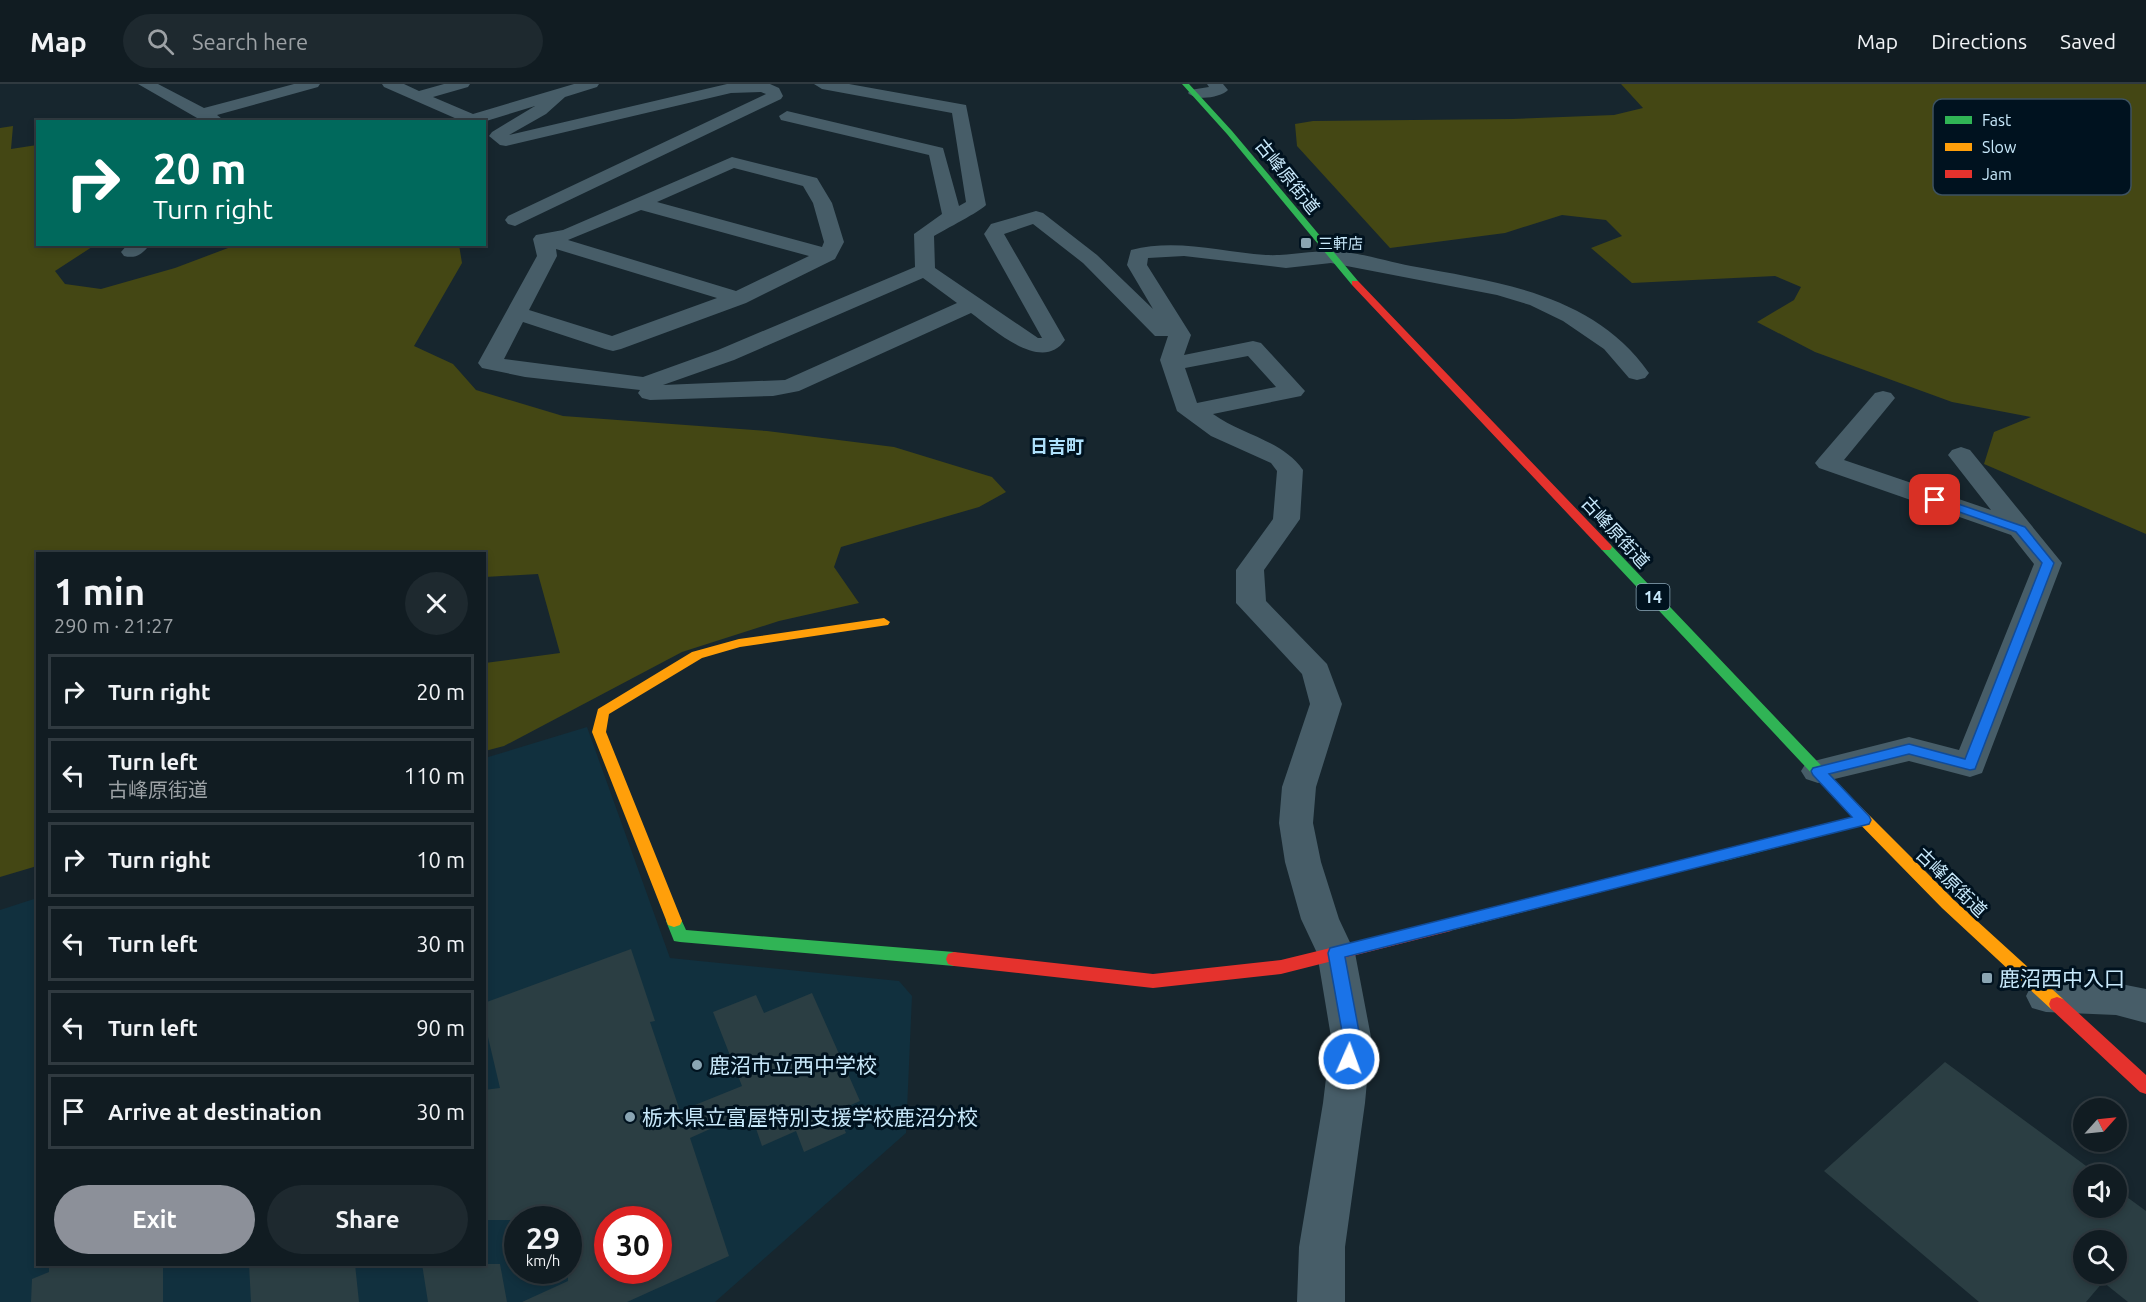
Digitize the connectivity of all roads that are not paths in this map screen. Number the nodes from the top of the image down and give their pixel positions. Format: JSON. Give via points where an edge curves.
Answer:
{"nodes":[{"id":1,"x":146,"y":84,"type":"edge"},
{"id":2,"x":312,"y":84,"type":"edge"},
{"id":3,"x":390,"y":84,"type":"edge"},
{"id":4,"x":462,"y":84,"type":"edge"},
{"id":5,"x":591,"y":84,"type":"edge"},
{"id":6,"x":822,"y":84,"type":"edge"},
{"id":7,"x":1215,"y":84,"type":"edge"},
{"id":8,"x":751,"y":85,"type":"edge"},
{"id":9,"x":1190,"y":89,"type":"edge"},
{"id":10,"x":560,"y":93,"type":"junction"},
{"id":11,"x":418,"y":96,"type":"junction"},
{"id":12,"x":787,"y":116,"type":"dead end"},
{"id":13,"x":210,"y":118,"type":"edge"},
{"id":14,"x":467,"y":120,"type":"edge"},
{"id":15,"x":638,"y":203,"type":"junction"},
{"id":16,"x":952,"y":216,"type":"junction"},
{"id":17,"x":544,"y":240,"type":"junction"},
{"id":18,"x":828,"y":255,"type":"junction"},
{"id":19,"x":1331,"y":257,"type":"junction"},
{"id":20,"x":925,"y":270,"type":"junction"},
{"id":21,"x":738,"y":298,"type":"junction"},
{"id":22,"x":972,"y":304,"type":"junction"},
{"id":23,"x":517,"y":313,"type":"junction"},
{"id":24,"x":1174,"y":354,"type":"junction"},
{"id":25,"x":537,"y":371,"type":"junction"},
{"id":26,"x":1637,"y":373,"type":"dead end"},
{"id":27,"x":1883,"y":398,"type":"dead end"},
{"id":28,"x":1193,"y":411,"type":"junction"},
{"id":29,"x":1960,"y":455,"type":"dead end"},
{"id":30,"x":2020,"y":529,"type":"junction"},
{"id":31,"x":884,"y":622,"type":"dead end"},
{"id":32,"x":1818,"y":771,"type":"junction"},
{"id":33,"x":1864,"y":820,"type":"junction"},
{"id":34,"x":1336,"y":953,"type":"junction"},
{"id":35,"x":2046,"y":996,"type":"junction"},
{"id":36,"x":2146,"y":1006,"type":"edge"},
{"id":37,"x":2146,"y":1086,"type":"edge"},
{"id":38,"x":1321,"y":1302,"type":"edge"}],
"edges":[{"from":1,"to":13,"type":"street"},
{"from":2,"to":13,"type":"street"},
{"from":3,"to":11,"type":"street"},
{"from":4,"to":11,"type":"street"},
{"from":5,"to":10,"type":"street"},
{"from":6,"to":16,"type":"street","via":[[960,109],[976,205]]},
{"from":7,"to":9,"type":"street","via":[[1220,90]]},
{"from":8,"to":10,"type":"street","via":[[520,139],[506,141],[498,136]]},
{"from":8,"to":17,"type":"street","via":[[773,91],[775,96],[515,220]]},
{"from":9,"to":19,"type":"main road","name":"古峰原街道","number":"14"},
{"from":10,"to":14,"type":"street"},
{"from":11,"to":14,"type":"street"},
{"from":12,"to":16,"type":"street","via":[[937,152]]},
{"from":15,"to":17,"type":"street","via":[[570,234]]},
{"from":15,"to":18,"type":"street"},
{"from":15,"to":18,"type":"street","via":[[732,162],[810,182],[816,188],[834,242]]},
{"from":16,"to":20,"type":"street","via":[[924,234]]},
{"from":17,"to":21,"type":"street"},
{"from":17,"to":23,"type":"street","via":[[547,256]]},
{"from":18,"to":21,"type":"street"},
{"from":19,"to":24,"type":"street","via":[[1286,262],[1184,250],[1138,254],[1137,265],[1180,335]]},
{"from":19,"to":26,"type":"street","via":[[1538,300],[1571,316],[1612,344]]},
{"from":19,"to":32,"type":"main road","name":"古峰原街道","number":"14"},
{"from":20,"to":22,"type":"street"},
{"from":20,"to":25,"type":"street","via":[[726,355],[645,384]]},
{"from":21,"to":23,"type":"street","via":[[613,344]]},
{"from":22,"to":24,"type":"street","via":[[1034,345],[1054,340],[994,234],[998,228],[1036,217],[1090,259]]},
{"from":22,"to":25,"type":"street","via":[[791,386],[773,389],[639,393],[551,382]]},
{"from":23,"to":25,"type":"street","via":[[490,363]]},
{"from":24,"to":28,"type":"street","via":[[1186,406]]},
{"from":24,"to":28,"type":"street","via":[[1253,348],[1293,391]]},
{"from":27,"to":30,"type":"street","via":[[1828,463]]},
{"from":28,"to":34,"type":"street","via":[[1220,431],[1280,458],[1290,470],[1286,519],[1250,570],[1251,603],[1316,671],[1326,704],[1299,787],[1296,823],[1317,910]]},
{"from":29,"to":30,"type":"street"},
{"from":30,"to":32,"type":"street","via":[[2048,563],[1970,765],[1909,749]]},
{"from":31,"to":34,"type":"main road","via":[[739,643],[697,655],[603,712],[599,732],[680,936],[925,956],[1153,981],[1281,967]]},
{"from":32,"to":33,"type":"main road","name":"古峰原街道","number":"14"},
{"from":33,"to":34,"type":"main road"},
{"from":33,"to":35,"type":"main road","name":"古峰原街道","number":"14"},
{"from":34,"to":38,"type":"street","via":[[1351,1037],[1322,1246]]},
{"from":35,"to":36,"type":"street","via":[[2116,999]]},
{"from":35,"to":37,"type":"main road","name":"古峰原街道","number":"14"}]}
